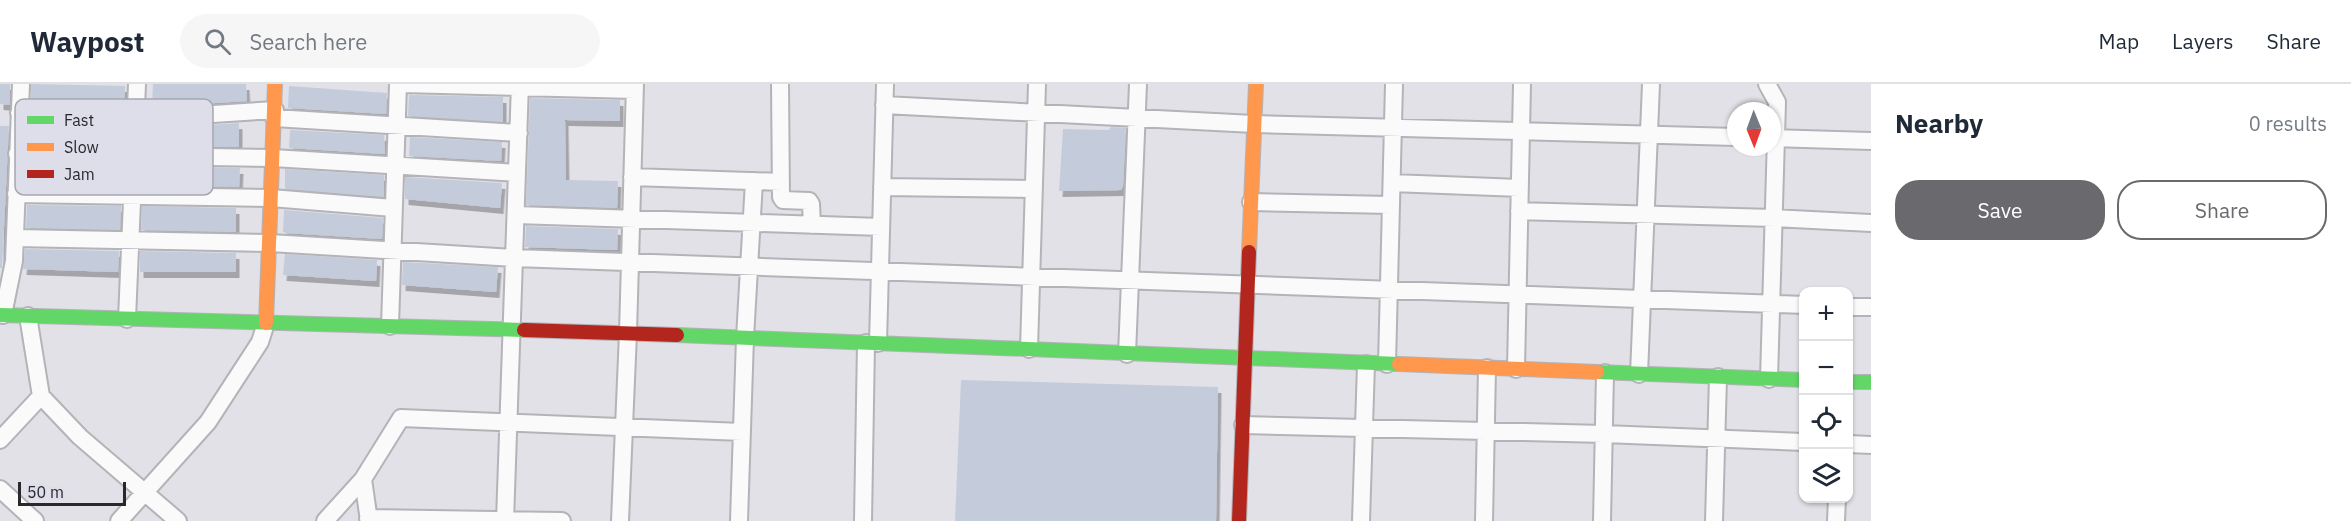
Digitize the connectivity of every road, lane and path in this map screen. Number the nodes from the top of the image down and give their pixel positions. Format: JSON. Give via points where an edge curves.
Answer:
{"nodes":[{"id":1,"x":21,"y":84,"type":"edge"},
{"id":2,"x":137,"y":84,"type":"edge"},
{"id":3,"x":276,"y":84,"type":"edge"},
{"id":4,"x":400,"y":84,"type":"edge"},
{"id":5,"x":780,"y":84,"type":"edge"},
{"id":6,"x":885,"y":84,"type":"edge"},
{"id":7,"x":1038,"y":84,"type":"edge"},
{"id":8,"x":1138,"y":84,"type":"edge"},
{"id":9,"x":1256,"y":84,"type":"edge"},
{"id":10,"x":1394,"y":84,"type":"edge"},
{"id":11,"x":1522,"y":84,"type":"edge"},
{"id":12,"x":1651,"y":84,"type":"edge"},
{"id":13,"x":1767,"y":84,"type":"edge"},
{"id":14,"x":520,"y":86,"type":"edge"},
{"id":15,"x":635,"y":87,"type":"edge"},
{"id":16,"x":20,"y":99,"type":"edge"},
{"id":17,"x":136,"y":99,"type":"edge"},
{"id":18,"x":1777,"y":102,"type":"edge"},
{"id":19,"x":884,"y":105,"type":"junction"},
{"id":20,"x":1036,"y":113,"type":"junction"},
{"id":21,"x":274,"y":114,"type":"junction"},
{"id":22,"x":213,"y":116,"type":"edge"},
{"id":23,"x":1136,"y":118,"type":"junction"},
{"id":24,"x":1254,"y":124,"type":"junction"},
{"id":25,"x":396,"y":125,"type":"junction"},
{"id":26,"x":1393,"y":127,"type":"junction"},
{"id":27,"x":1521,"y":131,"type":"junction"},
{"id":28,"x":519,"y":133,"type":"junction"},
{"id":29,"x":1648,"y":134,"type":"junction"},
{"id":30,"x":1727,"y":137,"type":"edge"},
{"id":31,"x":1781,"y":139,"type":"edge"},
{"id":32,"x":1871,"y":141,"type":"edge"},
{"id":33,"x":1774,"y":156,"type":"edge"},
{"id":34,"x":213,"y":158,"type":"edge"},
{"id":35,"x":273,"y":158,"type":"junction"},
{"id":36,"x":394,"y":165,"type":"junction"},
{"id":37,"x":517,"y":173,"type":"junction"},
{"id":38,"x":632,"y":177,"type":"junction"},
{"id":39,"x":754,"y":182,"type":"junction"},
{"id":40,"x":781,"y":182,"type":"junction"},
{"id":41,"x":1392,"y":183,"type":"junction"},
{"id":42,"x":882,"y":187,"type":"junction"},
{"id":43,"x":1520,"y":188,"type":"junction"},
{"id":44,"x":1034,"y":189,"type":"junction"},
{"id":45,"x":16,"y":195,"type":"edge"},
{"id":46,"x":74,"y":195,"type":"edge"},
{"id":47,"x":131,"y":196,"type":"junction"},
{"id":48,"x":272,"y":198,"type":"junction"},
{"id":49,"x":1251,"y":202,"type":"junction"},
{"id":50,"x":1391,"y":205,"type":"junction"},
{"id":51,"x":393,"y":208,"type":"junction"},
{"id":52,"x":1519,"y":211,"type":"junction"},
{"id":53,"x":516,"y":215,"type":"junction"},
{"id":54,"x":1645,"y":216,"type":"junction"},
{"id":55,"x":1774,"y":218,"type":"junction"},
{"id":56,"x":631,"y":219,"type":"junction"},
{"id":57,"x":751,"y":223,"type":"junction"},
{"id":58,"x":1871,"y":223,"type":"edge"},
{"id":59,"x":812,"y":225,"type":"junction"},
{"id":60,"x":881,"y":227,"type":"junction"},
{"id":61,"x":15,"y":238,"type":"junction"},
{"id":62,"x":129,"y":241,"type":"junction"},
{"id":63,"x":270,"y":243,"type":"junction"},
{"id":64,"x":391,"y":250,"type":"junction"},
{"id":65,"x":515,"y":258,"type":"junction"},
{"id":66,"x":630,"y":262,"type":"junction"},
{"id":67,"x":748,"y":266,"type":"junction"},
{"id":68,"x":880,"y":270,"type":"junction"},
{"id":69,"x":1031,"y":277,"type":"junction"},
{"id":70,"x":1130,"y":281,"type":"junction"},
{"id":71,"x":1248,"y":286,"type":"junction"},
{"id":72,"x":1389,"y":291,"type":"junction"},
{"id":73,"x":1517,"y":295,"type":"junction"},
{"id":74,"x":1642,"y":299,"type":"junction"},
{"id":75,"x":1772,"y":304,"type":"junction"},
{"id":76,"x":1799,"y":305,"type":"edge"},
{"id":77,"x":1853,"y":307,"type":"edge"},
{"id":78,"x":1871,"y":308,"type":"edge"},
{"id":79,"x":1,"y":315,"type":"edge"},
{"id":80,"x":28,"y":316,"type":"junction"},
{"id":81,"x":127,"y":319,"type":"junction"},
{"id":82,"x":266,"y":323,"type":"junction"},
{"id":83,"x":390,"y":326,"type":"junction"},
{"id":84,"x":512,"y":329,"type":"junction"},
{"id":85,"x":628,"y":333,"type":"junction"},
{"id":86,"x":745,"y":338,"type":"junction"},
{"id":87,"x":872,"y":343,"type":"junction"},
{"id":88,"x":1029,"y":350,"type":"junction"},
{"id":89,"x":1127,"y":354,"type":"junction"},
{"id":90,"x":1245,"y":359,"type":"junction"},
{"id":91,"x":1366,"y":364,"type":"junction"},
{"id":92,"x":1387,"y":364,"type":"junction"},
{"id":93,"x":1487,"y":368,"type":"junction"},
{"id":94,"x":1515,"y":369,"type":"junction"},
{"id":95,"x":1605,"y":373,"type":"junction"},
{"id":96,"x":1639,"y":374,"type":"junction"},
{"id":97,"x":1718,"y":377,"type":"junction"},
{"id":98,"x":1770,"y":379,"type":"junction"},
{"id":99,"x":1799,"y":380,"type":"edge"},
{"id":100,"x":1853,"y":382,"type":"edge"},
{"id":101,"x":1871,"y":382,"type":"edge"},
{"id":102,"x":41,"y":396,"type":"junction"},
{"id":103,"x":509,"y":423,"type":"junction"},
{"id":104,"x":1243,"y":425,"type":"junction"},
{"id":105,"x":625,"y":427,"type":"junction"},
{"id":106,"x":1364,"y":428,"type":"junction"},
{"id":107,"x":1487,"y":431,"type":"junction"},
{"id":108,"x":742,"y":432,"type":"junction"},
{"id":109,"x":1604,"y":434,"type":"junction"},
{"id":110,"x":1716,"y":438,"type":"junction"},
{"id":111,"x":0,"y":440,"type":"edge"},
{"id":112,"x":1799,"y":442,"type":"edge"},
{"id":113,"x":1853,"y":444,"type":"edge"},
{"id":114,"x":1871,"y":445,"type":"edge"},
{"id":115,"x":363,"y":479,"type":"junction"},
{"id":116,"x":0,"y":489,"type":"edge"},
{"id":117,"x":145,"y":492,"type":"junction"},
{"id":118,"x":1837,"y":503,"type":"edge"},
{"id":119,"x":368,"y":519,"type":"edge"},
{"id":120,"x":506,"y":520,"type":"edge"},
{"id":121,"x":35,"y":521,"type":"edge"},
{"id":122,"x":119,"y":521,"type":"edge"},
{"id":123,"x":178,"y":521,"type":"edge"},
{"id":124,"x":325,"y":521,"type":"edge"},
{"id":125,"x":562,"y":521,"type":"edge"},
{"id":126,"x":620,"y":521,"type":"edge"},
{"id":127,"x":739,"y":521,"type":"edge"},
{"id":128,"x":863,"y":521,"type":"edge"},
{"id":129,"x":1239,"y":521,"type":"edge"},
{"id":130,"x":1361,"y":521,"type":"edge"},
{"id":131,"x":1484,"y":521,"type":"edge"},
{"id":132,"x":1602,"y":521,"type":"edge"},
{"id":133,"x":1714,"y":521,"type":"edge"},
{"id":134,"x":1836,"y":521,"type":"edge"}],
"edges":[{"from":1,"to":16,"type":"street"},
{"from":2,"to":17,"type":"street"},
{"from":3,"to":21,"type":"street"},
{"from":4,"to":14,"type":"street"},
{"from":4,"to":25,"type":"street"},
{"from":5,"to":40,"type":"street"},
{"from":6,"to":19,"type":"street"},
{"from":7,"to":20,"type":"street"},
{"from":8,"to":23,"type":"street"},
{"from":9,"to":24,"type":"street"},
{"from":10,"to":26,"type":"street"},
{"from":11,"to":27,"type":"street"},
{"from":12,"to":29,"type":"street"},
{"from":13,"to":18,"type":"street"},
{"from":14,"to":15,"type":"street"},
{"from":14,"to":28,"type":"street"},
{"from":15,"to":38,"type":"street"},
{"from":19,"to":20,"type":"street"},
{"from":19,"to":42,"type":"street"},
{"from":20,"to":23,"type":"street"},
{"from":20,"to":44,"type":"street"},
{"from":21,"to":22,"type":"street"},
{"from":21,"to":25,"type":"street"},
{"from":21,"to":35,"type":"street"},
{"from":23,"to":24,"type":"street"},
{"from":23,"to":70,"type":"street"},
{"from":24,"to":26,"type":"street"},
{"from":24,"to":49,"type":"street"},
{"from":25,"to":28,"type":"street"},
{"from":25,"to":36,"type":"street"},
{"from":26,"to":27,"type":"street"},
{"from":26,"to":41,"type":"street"},
{"from":27,"to":29,"type":"street"},
{"from":27,"to":43,"type":"street"},
{"from":28,"to":37,"type":"street"},
{"from":29,"to":30,"type":"street"},
{"from":29,"to":54,"type":"street"},
{"from":31,"to":32,"type":"street"},
{"from":33,"to":55,"type":"street"},
{"from":34,"to":35,"type":"street"},
{"from":35,"to":36,"type":"street"},
{"from":35,"to":48,"type":"street"},
{"from":36,"to":37,"type":"street"},
{"from":36,"to":51,"type":"street"},
{"from":37,"to":53,"type":"street"},
{"from":38,"to":39,"type":"street"},
{"from":38,"to":56,"type":"street"},
{"from":39,"to":40,"type":"street"},
{"from":39,"to":57,"type":"street"},
{"from":40,"to":59,"type":"street","via":[[783,200],[812,204]]},
{"from":41,"to":43,"type":"street"},
{"from":41,"to":50,"type":"street"},
{"from":42,"to":44,"type":"street"},
{"from":42,"to":60,"type":"street"},
{"from":43,"to":52,"type":"street"},
{"from":44,"to":69,"type":"street"},
{"from":45,"to":61,"type":"street"},
{"from":46,"to":47,"type":"street"},
{"from":47,"to":48,"type":"street"},
{"from":47,"to":62,"type":"street"},
{"from":48,"to":51,"type":"street"},
{"from":48,"to":63,"type":"street"},
{"from":49,"to":50,"type":"street"},
{"from":49,"to":71,"type":"street"},
{"from":50,"to":72,"type":"street"},
{"from":51,"to":64,"type":"street"},
{"from":52,"to":54,"type":"street"},
{"from":52,"to":73,"type":"street"},
{"from":53,"to":56,"type":"street"},
{"from":53,"to":65,"type":"street"},
{"from":54,"to":55,"type":"street"},
{"from":54,"to":74,"type":"street"},
{"from":55,"to":58,"type":"street"},
{"from":55,"to":75,"type":"street"},
{"from":56,"to":57,"type":"street"},
{"from":56,"to":66,"type":"street"},
{"from":57,"to":59,"type":"street"},
{"from":57,"to":67,"type":"street"},
{"from":59,"to":60,"type":"street"},
{"from":60,"to":68,"type":"street"},
{"from":61,"to":62,"type":"street"},
{"from":61,"to":79,"type":"street","via":[[14,261]]},
{"from":62,"to":63,"type":"street"},
{"from":62,"to":81,"type":"street"},
{"from":63,"to":64,"type":"street"},
{"from":63,"to":82,"type":"street"},
{"from":64,"to":65,"type":"street"},
{"from":64,"to":83,"type":"street"},
{"from":65,"to":66,"type":"street"},
{"from":65,"to":84,"type":"street"},
{"from":66,"to":67,"type":"street"},
{"from":66,"to":85,"type":"street"},
{"from":67,"to":68,"type":"street"},
{"from":67,"to":86,"type":"street"},
{"from":68,"to":69,"type":"street"},
{"from":68,"to":87,"type":"street"},
{"from":69,"to":70,"type":"street"},
{"from":69,"to":88,"type":"street"},
{"from":70,"to":71,"type":"street"},
{"from":70,"to":89,"type":"street"},
{"from":71,"to":72,"type":"street"},
{"from":71,"to":90,"type":"street"},
{"from":72,"to":73,"type":"street"},
{"from":72,"to":92,"type":"street"},
{"from":73,"to":74,"type":"street"},
{"from":73,"to":94,"type":"street"},
{"from":74,"to":75,"type":"street"},
{"from":74,"to":96,"type":"street"},
{"from":75,"to":76,"type":"street"},
{"from":75,"to":98,"type":"street"},
{"from":77,"to":78,"type":"street"},
{"from":79,"to":80,"type":"street"},
{"from":80,"to":81,"type":"street"},
{"from":80,"to":102,"type":"street"},
{"from":81,"to":82,"type":"street"},
{"from":82,"to":83,"type":"street"},
{"from":82,"to":117,"type":"street","via":[[260,342],[208,422]]},
{"from":83,"to":84,"type":"street"},
{"from":84,"to":85,"type":"street"},
{"from":84,"to":103,"type":"street"},
{"from":85,"to":86,"type":"street"},
{"from":85,"to":105,"type":"street"},
{"from":86,"to":87,"type":"street"},
{"from":86,"to":108,"type":"street"},
{"from":87,"to":88,"type":"street"},
{"from":87,"to":128,"type":"street"},
{"from":88,"to":89,"type":"street"},
{"from":89,"to":90,"type":"street"},
{"from":90,"to":91,"type":"street"},
{"from":90,"to":104,"type":"street"},
{"from":91,"to":92,"type":"street"},
{"from":91,"to":106,"type":"street"},
{"from":92,"to":93,"type":"street"},
{"from":93,"to":94,"type":"street"},
{"from":93,"to":107,"type":"street"},
{"from":94,"to":95,"type":"street"},
{"from":95,"to":96,"type":"street"},
{"from":95,"to":109,"type":"street"},
{"from":96,"to":97,"type":"street"},
{"from":97,"to":98,"type":"street"},
{"from":97,"to":110,"type":"street"},
{"from":98,"to":99,"type":"street"},
{"from":100,"to":101,"type":"street"},
{"from":102,"to":111,"type":"street"},
{"from":102,"to":117,"type":"street","via":[[80,437]]},
{"from":103,"to":105,"type":"street"},
{"from":103,"to":115,"type":"street","via":[[401,418]]},
{"from":103,"to":120,"type":"street"},
{"from":104,"to":106,"type":"street"},
{"from":104,"to":129,"type":"street"},
{"from":105,"to":108,"type":"street"},
{"from":105,"to":126,"type":"street"},
{"from":106,"to":107,"type":"street"},
{"from":106,"to":130,"type":"street"},
{"from":107,"to":109,"type":"street"},
{"from":107,"to":131,"type":"street"},
{"from":108,"to":127,"type":"street"},
{"from":109,"to":110,"type":"street"},
{"from":109,"to":132,"type":"street"},
{"from":110,"to":112,"type":"street"},
{"from":110,"to":133,"type":"street"},
{"from":113,"to":114,"type":"street"},
{"from":115,"to":119,"type":"street"},
{"from":115,"to":124,"type":"street"},
{"from":116,"to":121,"type":"street"},
{"from":117,"to":122,"type":"street"},
{"from":117,"to":123,"type":"street"},
{"from":118,"to":134,"type":"street"},
{"from":119,"to":120,"type":"street"},
{"from":120,"to":125,"type":"street"}]}
